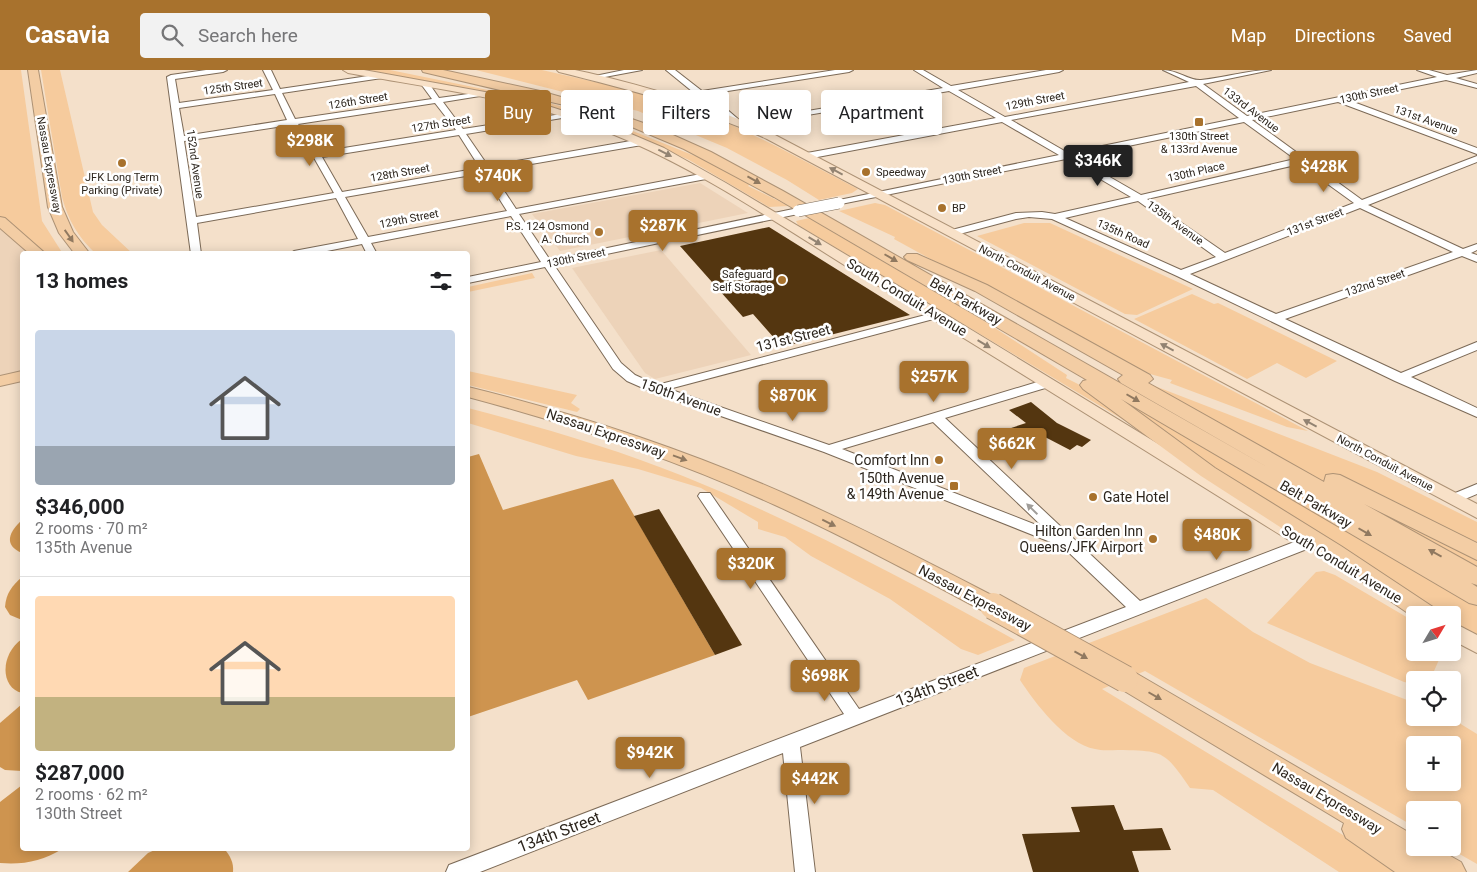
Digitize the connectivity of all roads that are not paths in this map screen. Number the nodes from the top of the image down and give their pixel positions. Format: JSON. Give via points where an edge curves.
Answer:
{"nodes":[{"id":1,"x":33,"y":70,"type":"edge"},
{"id":2,"x":223,"y":70,"type":"edge"},
{"id":3,"x":267,"y":70,"type":"edge"},
{"id":4,"x":348,"y":70,"type":"edge"},
{"id":5,"x":458,"y":70,"type":"edge"},
{"id":6,"x":467,"y":70,"type":"edge"},
{"id":7,"x":562,"y":70,"type":"edge"},
{"id":8,"x":638,"y":70,"type":"edge"},
{"id":9,"x":670,"y":70,"type":"edge"},
{"id":10,"x":849,"y":70,"type":"edge"},
{"id":11,"x":918,"y":70,"type":"edge"},
{"id":12,"x":1059,"y":70,"type":"edge"},
{"id":13,"x":1167,"y":70,"type":"edge"},
{"id":14,"x":1267,"y":70,"type":"edge"},
{"id":15,"x":1421,"y":70,"type":"edge"},
{"id":16,"x":1477,"y":71,"type":"edge"},
{"id":17,"x":382,"y":76,"type":"junction"},
{"id":18,"x":426,"y":77,"type":"edge"},
{"id":19,"x":594,"y":77,"type":"junction"},
{"id":20,"x":1445,"y":78,"type":"junction"},
{"id":21,"x":504,"y":80,"type":"junction"},
{"id":22,"x":1197,"y":83,"type":"junction"},
{"id":23,"x":1477,"y":86,"type":"edge"},
{"id":24,"x":951,"y":89,"type":"junction"},
{"id":25,"x":643,"y":90,"type":"edge"},
{"id":26,"x":695,"y":90,"type":"edge"},
{"id":27,"x":726,"y":90,"type":"edge"},
{"id":28,"x":278,"y":92,"type":"junction"},
{"id":29,"x":480,"y":94,"type":"junction"},
{"id":30,"x":438,"y":100,"type":"junction"},
{"id":31,"x":1340,"y":100,"type":"junction"},
{"id":32,"x":175,"y":106,"type":"junction"},
{"id":33,"x":811,"y":111,"type":"edge"},
{"id":34,"x":561,"y":113,"type":"edge"},
{"id":35,"x":729,"y":115,"type":"edge"},
{"id":36,"x":561,"y":116,"type":"edge"},
{"id":37,"x":729,"y":119,"type":"edge"},
{"id":38,"x":1245,"y":119,"type":"junction"},
{"id":39,"x":1005,"y":120,"type":"junction"},
{"id":40,"x":292,"y":122,"type":"junction"},
{"id":41,"x":739,"y":123,"type":"joint"},
{"id":42,"x":461,"y":132,"type":"junction"},
{"id":43,"x":623,"y":135,"type":"edge"},
{"id":44,"x":764,"y":135,"type":"edge"},
{"id":45,"x":180,"y":139,"type":"junction"},
{"id":46,"x":642,"y":142,"type":"junction"},
{"id":47,"x":1477,"y":150,"type":"edge"},
{"id":48,"x":318,"y":155,"type":"junction"},
{"id":49,"x":807,"y":156,"type":"junction"},
{"id":50,"x":1068,"y":156,"type":"junction"},
{"id":51,"x":1477,"y":159,"type":"edge"},
{"id":52,"x":1300,"y":161,"type":"junction"},
{"id":53,"x":486,"y":169,"type":"junction"},
{"id":54,"x":706,"y":176,"type":"junction"},
{"id":55,"x":879,"y":194,"type":"junction"},
{"id":56,"x":340,"y":195,"type":"junction"},
{"id":57,"x":1140,"y":198,"type":"junction"},
{"id":58,"x":1361,"y":205,"type":"junction"},
{"id":59,"x":513,"y":212,"type":"junction"},
{"id":60,"x":773,"y":216,"type":"junction"},
{"id":61,"x":1055,"y":217,"type":"junction"},
{"id":62,"x":0,"y":221,"type":"edge"},
{"id":63,"x":191,"y":221,"type":"junction"},
{"id":64,"x":952,"y":233,"type":"junction"},
{"id":65,"x":364,"y":240,"type":"junction"},
{"id":66,"x":1477,"y":247,"type":"edge"},
{"id":67,"x":35,"y":251,"type":"edge"},
{"id":68,"x":81,"y":251,"type":"edge"},
{"id":69,"x":196,"y":251,"type":"edge"},
{"id":70,"x":309,"y":251,"type":"edge"},
{"id":71,"x":370,"y":251,"type":"edge"},
{"id":72,"x":1462,"y":252,"type":"junction"},
{"id":73,"x":912,"y":257,"type":"junction"},
{"id":74,"x":1223,"y":257,"type":"junction"},
{"id":75,"x":1477,"y":259,"type":"edge"},
{"id":76,"x":548,"y":263,"type":"junction"},
{"id":77,"x":1181,"y":274,"type":"junction"},
{"id":78,"x":470,"y":280,"type":"edge"},
{"id":79,"x":937,"y":315,"type":"junction"},
{"id":80,"x":1274,"y":319,"type":"junction"},
{"id":81,"x":1000,"y":321,"type":"junction"},
{"id":82,"x":1477,"y":346,"type":"edge"},
{"id":83,"x":20,"y":376,"type":"edge"},
{"id":84,"x":1399,"y":378,"type":"junction"},
{"id":85,"x":0,"y":381,"type":"edge"},
{"id":86,"x":1048,"y":383,"type":"junction"},
{"id":87,"x":656,"y":389,"type":"junction"},
{"id":88,"x":470,"y":392,"type":"edge"},
{"id":89,"x":470,"y":401,"type":"edge"},
{"id":90,"x":1477,"y":413,"type":"edge"},
{"id":91,"x":936,"y":417,"type":"junction"},
{"id":92,"x":634,"y":442,"type":"junction"},
{"id":93,"x":829,"y":449,"type":"junction"},
{"id":94,"x":1477,"y":489,"type":"edge"},
{"id":95,"x":705,"y":496,"type":"dead end"},
{"id":96,"x":1453,"y":499,"type":"junction"},
{"id":97,"x":1477,"y":512,"type":"edge"},
{"id":98,"x":1068,"y":543,"type":"junction"},
{"id":99,"x":1306,"y":543,"type":"junction"},
{"id":100,"x":1477,"y":552,"type":"edge"},
{"id":101,"x":1477,"y":577,"type":"edge"},
{"id":102,"x":1477,"y":597,"type":"edge"},
{"id":103,"x":1413,"y":606,"type":"edge"},
{"id":104,"x":1415,"y":606,"type":"edge"},
{"id":105,"x":1138,"y":609,"type":"junction"},
{"id":106,"x":1461,"y":635,"type":"edge"},
{"id":107,"x":1477,"y":645,"type":"edge"},
{"id":108,"x":1185,"y":713,"type":"junction"},
{"id":109,"x":856,"y":718,"type":"junction"},
{"id":110,"x":791,"y":743,"type":"junction"},
{"id":111,"x":456,"y":872,"type":"edge"},
{"id":112,"x":805,"y":872,"type":"edge"},
{"id":113,"x":1419,"y":872,"type":"edge"},
{"id":114,"x":1451,"y":872,"type":"edge"}],
"edges":[{"from":1,"to":68,"type":"highway","name":"Nassau Expressway","one_way":true,"via":[[55,207],[66,233]]},
{"from":2,"to":32,"type":"street","name":"152nd Avenue","via":[[171,77]]},
{"from":3,"to":28,"type":"street"},
{"from":4,"to":17,"type":"main road","name":"South Conduit Avenue"},
{"from":5,"to":21,"type":"highway","name":"Belt Parkway"},
{"from":6,"to":21,"type":"highway"},
{"from":7,"to":19,"type":"main road","name":"North Conduit Avenue"},
{"from":8,"to":19,"type":"street"},
{"from":9,"to":26,"type":"street"},
{"from":10,"to":27,"type":"street"},
{"from":11,"to":24,"type":"street","name":"135th Avenue"},
{"from":12,"to":24,"type":"street"},
{"from":13,"to":22,"type":"street","name":"133rd Avenue"},
{"from":14,"to":22,"type":"street","name":"129th Street"},
{"from":15,"to":20,"type":"street"},
{"from":16,"to":20,"type":"street","name":"130th Street"},
{"from":17,"to":18,"type":"main road","name":"South Conduit Avenue"},
{"from":17,"to":28,"type":"street","name":"125th Street"},
{"from":18,"to":29,"type":"main road","name":"South Conduit Avenue"},
{"from":18,"to":30,"type":"street","name":"150th Avenue"},
{"from":18,"to":81,"type":"highway","name":"Belt Parkway","one_way":true,"via":[[577,105],[671,138],[770,189]]},
{"from":19,"to":25,"type":"main road","name":"North Conduit Avenue"},
{"from":20,"to":23,"type":"street"},
{"from":20,"to":31,"type":"street","name":"130th Street"},
{"from":21,"to":73,"type":"highway","name":"Belt Parkway","via":[[618,110],[689,137],[768,176]]},
{"from":22,"to":38,"type":"street","name":"133rd Avenue"},
{"from":22,"to":39,"type":"street","name":"129th Street"},
{"from":24,"to":33,"type":"street"},
{"from":24,"to":39,"type":"street","name":"135th Avenue"},
{"from":28,"to":32,"type":"street","name":"125th Street"},
{"from":28,"to":40,"type":"street"},
{"from":29,"to":30,"type":"street","name":"126th Street"},
{"from":29,"to":34,"type":"main road","name":"South Conduit Avenue"},
{"from":30,"to":40,"type":"street","name":"126th Street"},
{"from":30,"to":42,"type":"street","name":"150th Avenue"},
{"from":31,"to":38,"type":"street","name":"130th Street"},
{"from":31,"to":47,"type":"street","name":"131st Avenue"},
{"from":32,"to":45,"type":"street","name":"152nd Avenue"},
{"from":35,"to":41,"type":"street"},
{"from":36,"to":42,"type":"street","name":"127th Street"},
{"from":37,"to":41,"type":"main road","name":"North Conduit Avenue"},
{"from":38,"to":50,"type":"street","name":"130th Street"},
{"from":38,"to":52,"type":"street","name":"133rd Avenue"},
{"from":39,"to":49,"type":"street","name":"129th Street"},
{"from":39,"to":50,"type":"street","name":"135th Avenue"},
{"from":40,"to":45,"type":"street","name":"126th Street"},
{"from":40,"to":48,"type":"street"},
{"from":42,"to":48,"type":"street","name":"127th Street"},
{"from":42,"to":53,"type":"street","name":"150th Avenue"},
{"from":43,"to":46,"type":"main road","name":"South Conduit Avenue"},
{"from":44,"to":49,"type":"main road","name":"North Conduit Avenue"},
{"from":45,"to":63,"type":"street","name":"152nd Avenue"},
{"from":46,"to":53,"type":"street","name":"128th Street"},
{"from":46,"to":54,"type":"main road","name":"South Conduit Avenue","one_way":true},
{"from":48,"to":56,"type":"street"},
{"from":55,"to":49,"type":"main road","name":"North Conduit Avenue","one_way":true},
{"from":50,"to":55,"type":"street","name":"130th Street"},
{"from":50,"to":57,"type":"street","name":"135th Avenue"},
{"from":51,"to":58,"type":"street","name":"131st Street"},
{"from":52,"to":57,"type":"street","name":"130th Place"},
{"from":52,"to":58,"type":"street","name":"133rd Avenue"},
{"from":53,"to":56,"type":"street","name":"128th Street"},
{"from":53,"to":59,"type":"street","name":"150th Avenue"},
{"from":54,"to":59,"type":"street","name":"129th Street"},
{"from":54,"to":60,"type":"main road","name":"South Conduit Avenue"},
{"from":55,"to":60,"type":"street","name":"130th Street","bridge":true},
{"from":55,"to":64,"type":"main road","name":"North Conduit Avenue"},
{"from":56,"to":63,"type":"street","name":"128th Street"},
{"from":56,"to":65,"type":"street"},
{"from":57,"to":61,"type":"street","name":"130th Place"},
{"from":57,"to":74,"type":"street","name":"135th Avenue"},
{"from":58,"to":72,"type":"street","name":"133rd Avenue"},
{"from":58,"to":74,"type":"street","name":"131st Street"},
{"from":59,"to":65,"type":"street","name":"129th Street"},
{"from":59,"to":76,"type":"street","name":"150th Avenue"},
{"from":60,"to":76,"type":"street","name":"130th Street"},
{"from":60,"to":79,"type":"main road","name":"South Conduit Avenue","one_way":true},
{"from":61,"to":64,"type":"street","name":"130th Place","via":[[1014,216]]},
{"from":61,"to":77,"type":"street","name":"135th Road"},
{"from":62,"to":67,"type":"highway"},
{"from":63,"to":69,"type":"street","name":"152nd Avenue"},
{"from":96,"to":64,"type":"main road","name":"North Conduit Avenue","one_way":true},
{"from":65,"to":70,"type":"street","name":"129th Street"},
{"from":65,"to":71,"type":"street"},
{"from":66,"to":72,"type":"street","name":"132nd Street"},
{"from":72,"to":75,"type":"street","name":"133rd Avenue"},
{"from":72,"to":80,"type":"street","name":"132nd Street"},
{"from":73,"to":100,"type":"highway","via":[[981,288],[1260,442]]},
{"from":101,"to":73,"type":"highway","name":"Belt Parkway","one_way":true},
{"from":74,"to":77,"type":"street","name":"131st Street"},
{"from":76,"to":78,"type":"street","name":"130th Street"},
{"from":76,"to":87,"type":"street","name":"150th Avenue","via":[[617,366],[630,378]]},
{"from":77,"to":80,"type":"street"},
{"from":79,"to":86,"type":"main road","name":"South Conduit Avenue","one_way":true},
{"from":79,"to":87,"type":"street","name":"131st Street"},
{"from":80,"to":84,"type":"street"},
{"from":81,"to":102,"type":"highway","name":"Belt Parkway","one_way":true},
{"from":81,"to":104,"type":"highway","via":[[1208,472]]},
{"from":82,"to":84,"type":"street"},
{"from":83,"to":85,"type":"highway"},
{"from":84,"to":90,"type":"street"},
{"from":86,"to":91,"type":"street"},
{"from":86,"to":99,"type":"main road","name":"South Conduit Avenue"},
{"from":87,"to":93,"type":"street","name":"150th Avenue"},
{"from":88,"to":92,"type":"highway","name":"Nassau Expressway","via":[[530,407]]},
{"from":89,"to":92,"type":"highway"},
{"from":91,"to":93,"type":"street"},
{"from":98,"to":91,"type":"street","one_way":true},
{"from":92,"to":108,"type":"highway","name":"Nassau Expressway","one_way":true,"bridge":true,"via":[[710,470],[797,508],[992,606]]},
{"from":93,"to":98,"type":"street","name":"150th Avenue"},
{"from":94,"to":96,"type":"street"},
{"from":95,"to":109,"type":"street"},
{"from":96,"to":97,"type":"main road","name":"North Conduit Avenue"},
{"from":98,"to":105,"type":"street"},
{"from":99,"to":103,"type":"main road","name":"South Conduit Avenue"},
{"from":99,"to":105,"type":"street","name":"134th Street"},
{"from":105,"to":109,"type":"street","name":"134th Street"},
{"from":106,"to":107,"type":"main road"},
{"from":108,"to":113,"type":"highway"},
{"from":108,"to":114,"type":"highway","name":"Nassau Expressway"},
{"from":109,"to":110,"type":"street","name":"134th Street"},
{"from":110,"to":111,"type":"street","name":"134th Street"},
{"from":110,"to":112,"type":"street"}]}
